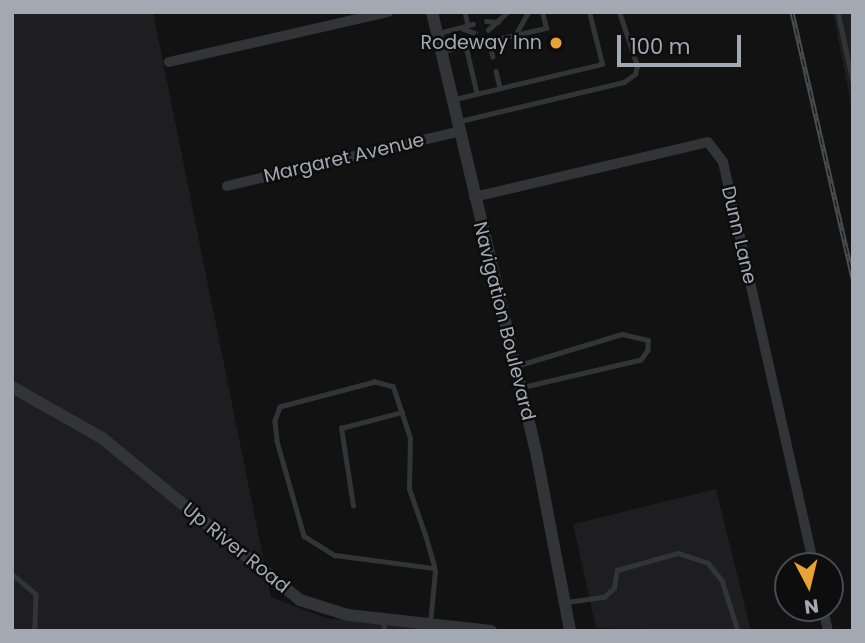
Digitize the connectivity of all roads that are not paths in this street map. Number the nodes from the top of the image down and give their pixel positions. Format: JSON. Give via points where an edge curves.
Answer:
{"nodes":[{"id":1,"x":388,"y":12,"type":"edge"},
{"id":2,"x":432,"y":12,"type":"edge"},
{"id":3,"x":466,"y":12,"type":"edge"},
{"id":4,"x":507,"y":12,"type":"edge"},
{"id":5,"x":527,"y":12,"type":"edge"},
{"id":6,"x":542,"y":12,"type":"edge"},
{"id":7,"x":589,"y":12,"type":"edge"},
{"id":8,"x":619,"y":12,"type":"edge"},
{"id":9,"x":838,"y":12,"type":"edge"},
{"id":10,"x":486,"y":21,"type":"dead end"},
{"id":11,"x":498,"y":22,"type":"junction"},
{"id":12,"x":463,"y":29,"type":"junction"},
{"id":13,"x":488,"y":30,"type":"dead end"},
{"id":14,"x":475,"y":33,"type":"dead end"},
{"id":15,"x":438,"y":34,"type":"junction"},
{"id":16,"x":515,"y":35,"type":"junction"},
{"id":17,"x":489,"y":41,"type":"junction"},
{"id":18,"x":466,"y":46,"type":"junction"},
{"id":19,"x":442,"y":51,"type":"junction"},
{"id":20,"x":493,"y":57,"type":"dead end"},
{"id":21,"x":169,"y":62,"type":"dead end"},
{"id":22,"x":496,"y":71,"type":"dead end"},
{"id":23,"x":853,"y":82,"type":"edge"},
{"id":24,"x":500,"y":87,"type":"junction"},
{"id":25,"x":477,"y":93,"type":"junction"},
{"id":26,"x":454,"y":99,"type":"junction"},
{"id":27,"x":460,"y":126,"type":"junction"},
{"id":28,"x":227,"y":186,"type":"dead end"},
{"id":29,"x":474,"y":197,"type":"junction"},
{"id":30,"x":515,"y":366,"type":"junction"},
{"id":31,"x":12,"y":387,"type":"edge"},
{"id":32,"x":520,"y":388,"type":"junction"},
{"id":33,"x":402,"y":412,"type":"junction"},
{"id":34,"x":353,"y":506,"type":"dead end"},
{"id":35,"x":811,"y":552,"type":"edge"},
{"id":36,"x":434,"y":568,"type":"junction"},
{"id":37,"x":12,"y":574,"type":"edge"},
{"id":38,"x":565,"y":603,"type":"junction"},
{"id":39,"x":429,"y":624,"type":"junction"},
{"id":40,"x":384,"y":625,"type":"edge"},
{"id":41,"x":35,"y":631,"type":"edge"},
{"id":42,"x":491,"y":631,"type":"edge"},
{"id":43,"x":570,"y":631,"type":"edge"},
{"id":44,"x":738,"y":631,"type":"edge"}],
"edges":[{"from":1,"to":21,"type":"street"},
{"from":2,"to":15,"type":"street","name":"Navigation Boulevard"},
{"from":3,"to":12,"type":"lane","via":[[470,24]]},
{"from":4,"to":11,"type":"lane"},
{"from":5,"to":16,"type":"lane"},
{"from":6,"to":16,"type":"lane","via":[[546,28]]},
{"from":7,"to":24,"type":"lane","via":[[602,64]]},
{"from":8,"to":27,"type":"lane","via":[[637,66],[624,82]]},
{"from":9,"to":23,"type":"lane"},
{"from":10,"to":11,"type":"lane"},
{"from":11,"to":13,"type":"lane"},
{"from":12,"to":14,"type":"lane"},
{"from":12,"to":15,"type":"lane"},
{"from":15,"to":19,"type":"street","name":"Navigation Boulevard"},
{"from":16,"to":17,"type":"lane"},
{"from":17,"to":18,"type":"lane"},
{"from":17,"to":20,"type":"lane"},
{"from":18,"to":19,"type":"lane"},
{"from":18,"to":25,"type":"lane"},
{"from":19,"to":26,"type":"street","name":"Navigation Boulevard"},
{"from":22,"to":24,"type":"lane"},
{"from":24,"to":25,"type":"lane"},
{"from":25,"to":26,"type":"lane"},
{"from":26,"to":27,"type":"street","name":"Navigation Boulevard"},
{"from":27,"to":28,"type":"street","name":"Margaret Avenue"},
{"from":27,"to":29,"type":"street","name":"Navigation Boulevard"},
{"from":29,"to":30,"type":"street","name":"Navigation Boulevard"},
{"from":29,"to":35,"type":"street","name":"Dunn Lane","via":[[708,142],[723,162]]},
{"from":30,"to":32,"type":"street","name":"Navigation Boulevard"},
{"from":30,"to":32,"type":"lane","via":[[622,334],[648,340],[641,360]]},
{"from":31,"to":40,"type":"street","name":"Up River Road","via":[[102,438],[300,600]]},
{"from":32,"to":38,"type":"street","name":"Navigation Boulevard"},
{"from":33,"to":34,"type":"lane","via":[[341,428]]},
{"from":33,"to":36,"type":"lane","via":[[411,438],[409,489]]},
{"from":33,"to":36,"type":"lane","via":[[393,387],[381,382],[362,384],[280,407],[275,421],[277,441],[299,530],[319,549]]},
{"from":36,"to":39,"type":"lane"},
{"from":37,"to":41,"type":"lane","via":[[36,594]]},
{"from":38,"to":43,"type":"street","name":"Navigation Boulevard"},
{"from":38,"to":44,"type":"lane","via":[[604,597],[614,588],[617,570],[678,553],[708,563],[722,580]]},
{"from":39,"to":40,"type":"street","name":"Up River Road"},
{"from":39,"to":42,"type":"street","name":"Up River Road"}]}
